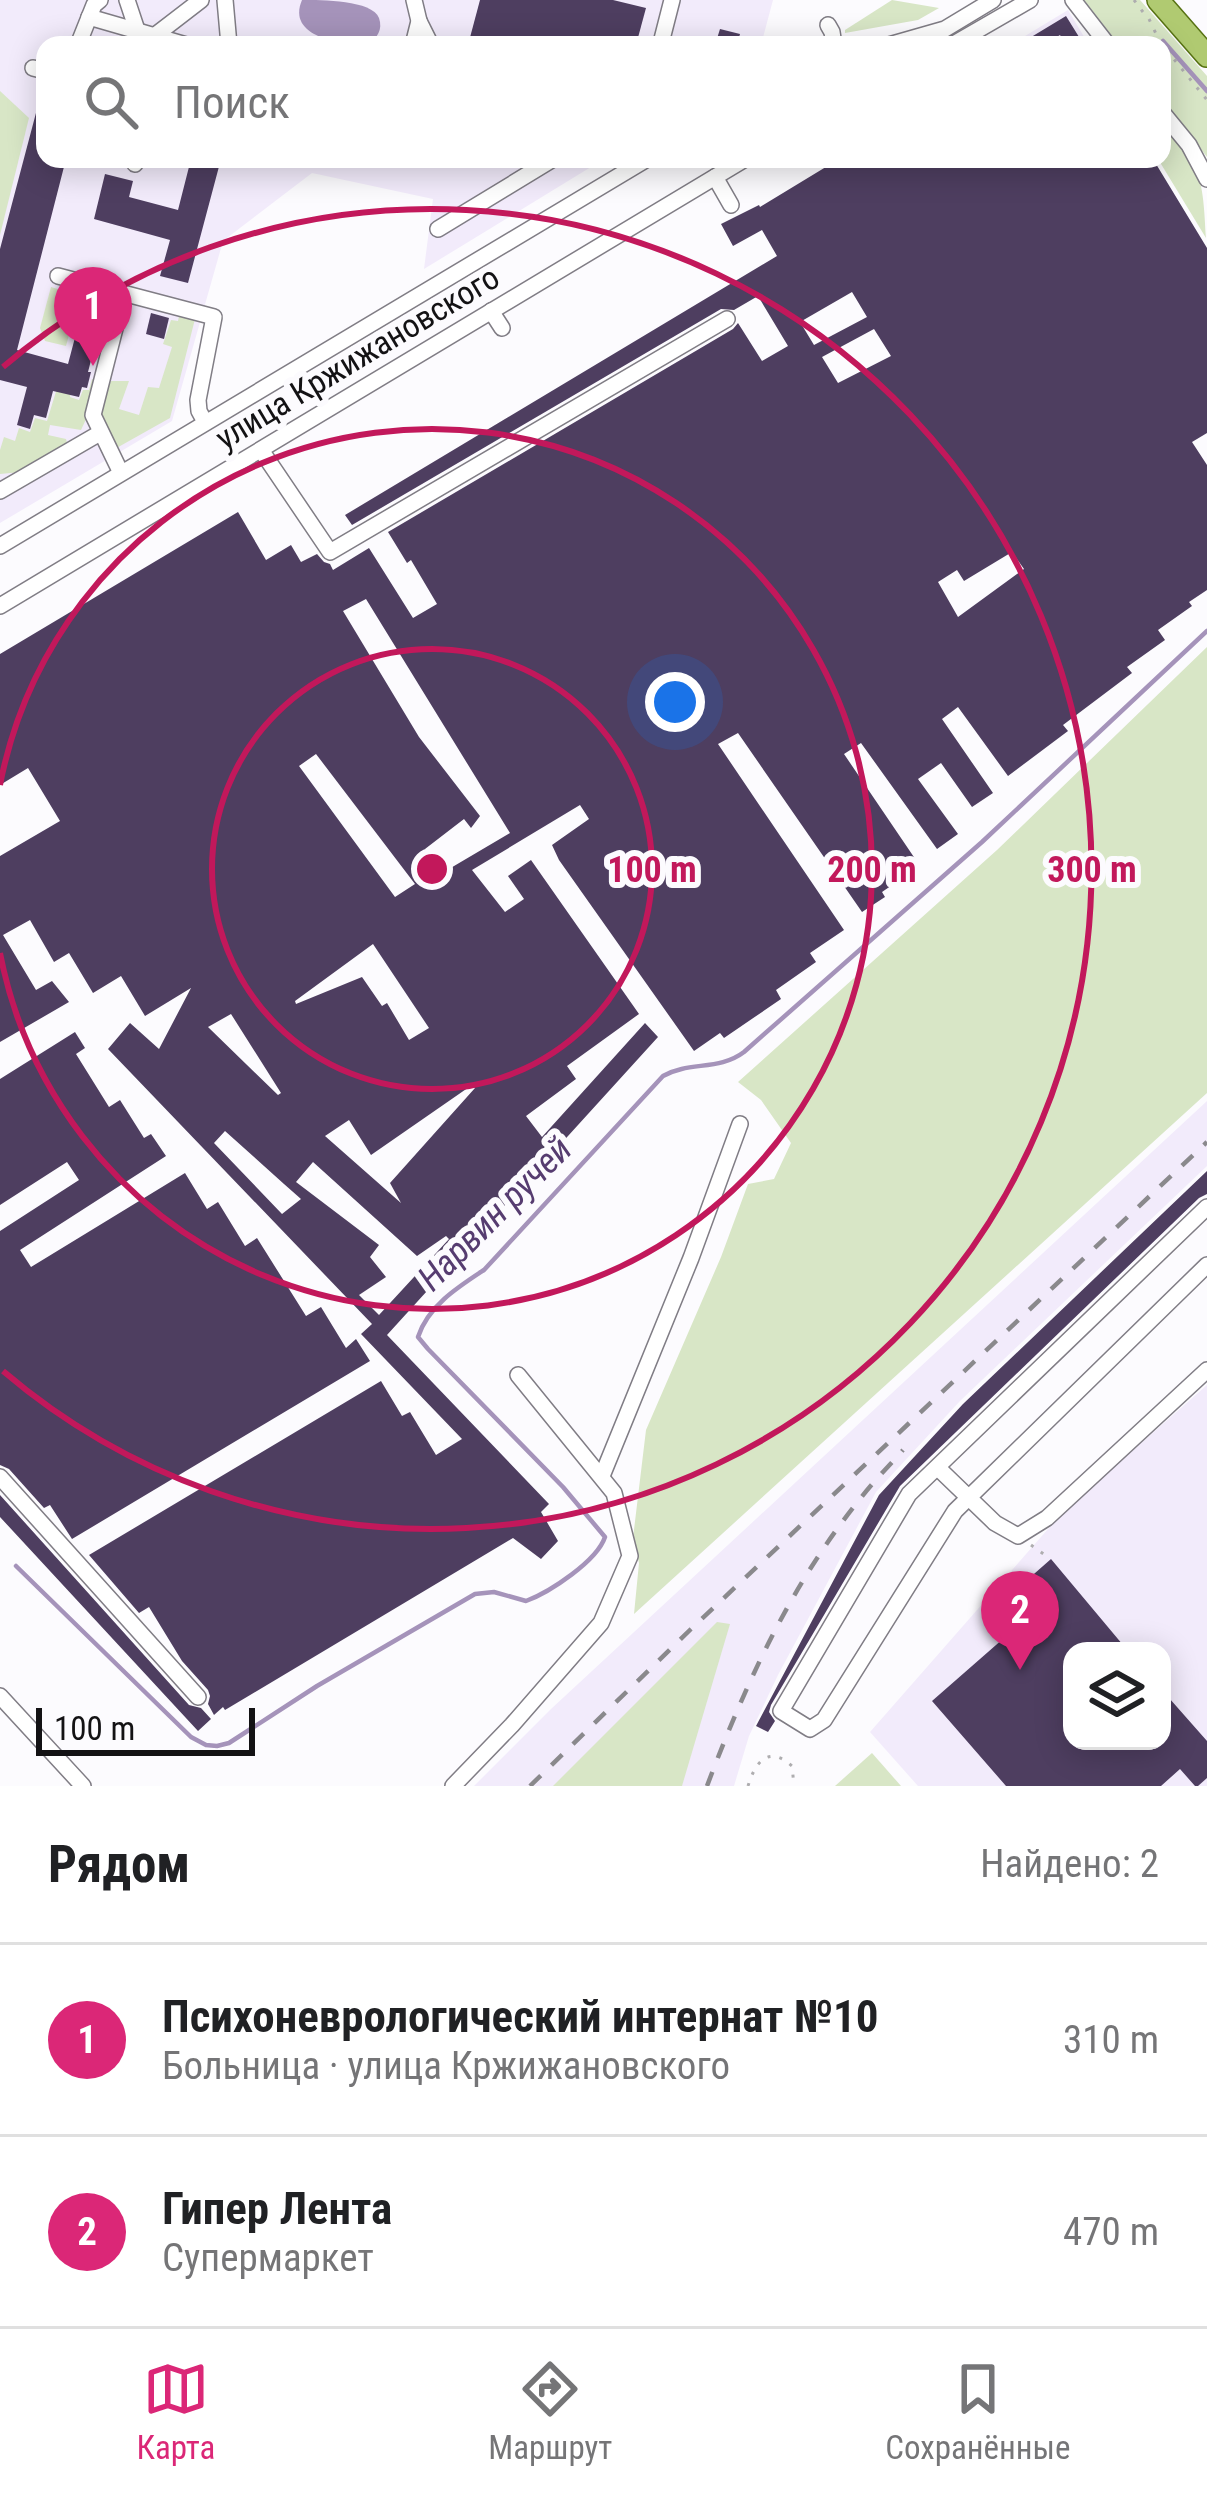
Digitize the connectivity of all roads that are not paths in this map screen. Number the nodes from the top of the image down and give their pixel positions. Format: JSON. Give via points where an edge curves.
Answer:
{"nodes":[{"id":1,"x":100,"y":0,"type":"edge"},
{"id":2,"x":127,"y":0,"type":"edge"},
{"id":3,"x":201,"y":0,"type":"edge"},
{"id":4,"x":226,"y":0,"type":"edge"},
{"id":5,"x":414,"y":0,"type":"edge"},
{"id":6,"x":671,"y":0,"type":"edge"},
{"id":7,"x":993,"y":0,"type":"edge"},
{"id":8,"x":1030,"y":0,"type":"edge"},
{"id":9,"x":1073,"y":0,"type":"edge"},
{"id":10,"x":1158,"y":0,"type":"edge"},
{"id":11,"x":88,"y":17,"type":"junction"},
{"id":12,"x":419,"y":21,"type":"junction"},
{"id":13,"x":828,"y":25,"type":"dead end"},
{"id":14,"x":137,"y":30,"type":"junction"},
{"id":15,"x":81,"y":36,"type":"edge"},
{"id":16,"x":151,"y":36,"type":"edge"},
{"id":17,"x":167,"y":36,"type":"edge"},
{"id":18,"x":229,"y":36,"type":"edge"},
{"id":19,"x":415,"y":36,"type":"edge"},
{"id":20,"x":426,"y":36,"type":"edge"},
{"id":21,"x":664,"y":36,"type":"edge"},
{"id":22,"x":833,"y":36,"type":"edge"},
{"id":23,"x":925,"y":36,"type":"edge"},
{"id":24,"x":968,"y":36,"type":"edge"},
{"id":25,"x":1101,"y":36,"type":"edge"},
{"id":26,"x":1207,"y":56,"type":"edge"},
{"id":27,"x":1171,"y":123,"type":"edge"},
{"id":28,"x":539,"y":168,"type":"edge"},
{"id":29,"x":631,"y":168,"type":"edge"},
{"id":30,"x":730,"y":168,"type":"edge"},
{"id":31,"x":715,"y":177,"type":"junction"},
{"id":32,"x":1207,"y":179,"type":"edge"},
{"id":33,"x":731,"y":205,"type":"dead end"},
{"id":34,"x":438,"y":229,"type":"dead end"},
{"id":35,"x":58,"y":275,"type":"dead end"},
{"id":36,"x":124,"y":293,"type":"junction"},
{"id":37,"x":491,"y":311,"type":"junction"},
{"id":38,"x":727,"y":319,"type":"dead end"},
{"id":39,"x":502,"y":328,"type":"dead end"},
{"id":40,"x":205,"y":422,"type":"junction"},
{"id":41,"x":100,"y":433,"type":"junction"},
{"id":42,"x":261,"y":450,"type":"junction"},
{"id":43,"x":121,"y":473,"type":"junction"},
{"id":44,"x":0,"y":491,"type":"edge"},
{"id":45,"x":0,"y":545,"type":"edge"},
{"id":46,"x":0,"y":606,"type":"edge"},
{"id":47,"x":740,"y":1124,"type":"dead end"},
{"id":48,"x":1207,"y":1207,"type":"edge"},
{"id":49,"x":1207,"y":1265,"type":"edge"},
{"id":50,"x":1207,"y":1370,"type":"edge"},
{"id":51,"x":518,"y":1375,"type":"dead end"},
{"id":52,"x":938,"y":1468,"type":"junction"},
{"id":53,"x":602,"y":1476,"type":"junction"},
{"id":54,"x":0,"y":1477,"type":"edge"},
{"id":55,"x":970,"y":1499,"type":"junction"},
{"id":56,"x":0,"y":1696,"type":"edge"},
{"id":57,"x":198,"y":1697,"type":"dead end"},
{"id":58,"x":83,"y":1786,"type":"edge"},
{"id":59,"x":453,"y":1786,"type":"edge"}],
"edges":[{"from":1,"to":11,"type":"street"},
{"from":2,"to":14,"type":"street"},
{"from":3,"to":17,"type":"street"},
{"from":4,"to":18,"type":"street"},
{"from":5,"to":12,"type":"street"},
{"from":6,"to":21,"type":"street"},
{"from":7,"to":23,"type":"street"},
{"from":8,"to":24,"type":"street"},
{"from":9,"to":25,"type":"street"},
{"from":10,"to":26,"type":"main road"},
{"from":11,"to":14,"type":"street"},
{"from":11,"to":15,"type":"street"},
{"from":12,"to":19,"type":"street"},
{"from":12,"to":20,"type":"street"},
{"from":13,"to":22,"type":"street"},
{"from":14,"to":16,"type":"street"},
{"from":27,"to":32,"type":"street"},
{"from":28,"to":34,"type":"street"},
{"from":29,"to":40,"type":"street","name":"улица Кржижановского"},
{"from":30,"to":31,"type":"street","name":"улица Кржижановского"},
{"from":31,"to":33,"type":"street"},
{"from":31,"to":37,"type":"street","name":"улица Кржижановского"},
{"from":35,"to":36,"type":"street"},
{"from":36,"to":40,"type":"street","via":[[214,317],[199,400]]},
{"from":36,"to":41,"type":"street","via":[[93,415]]},
{"from":37,"to":39,"type":"street"},
{"from":37,"to":42,"type":"street","name":"улица Кржижановского"},
{"from":38,"to":42,"type":"street","via":[[330,552]]},
{"from":40,"to":43,"type":"street","name":"улица Кржижановского"},
{"from":41,"to":43,"type":"street"},
{"from":41,"to":44,"type":"street"},
{"from":42,"to":46,"type":"street","name":"улица Кржижановского"},
{"from":43,"to":45,"type":"street","name":"улица Кржижановского"},
{"from":47,"to":53,"type":"street"},
{"from":48,"to":52,"type":"street"},
{"from":49,"to":55,"type":"street"},
{"from":50,"to":55,"type":"street","via":[[1047,1518],[1018,1535]]},
{"from":51,"to":53,"type":"street"},
{"from":52,"to":55,"type":"street"},
{"from":52,"to":55,"type":"street","via":[[909,1494],[781,1711],[810,1729],[824,1720]]},
{"from":53,"to":59,"type":"street","via":[[614,1492],[630,1556],[601,1623]]},
{"from":54,"to":57,"type":"street"},
{"from":56,"to":58,"type":"street"}]}
